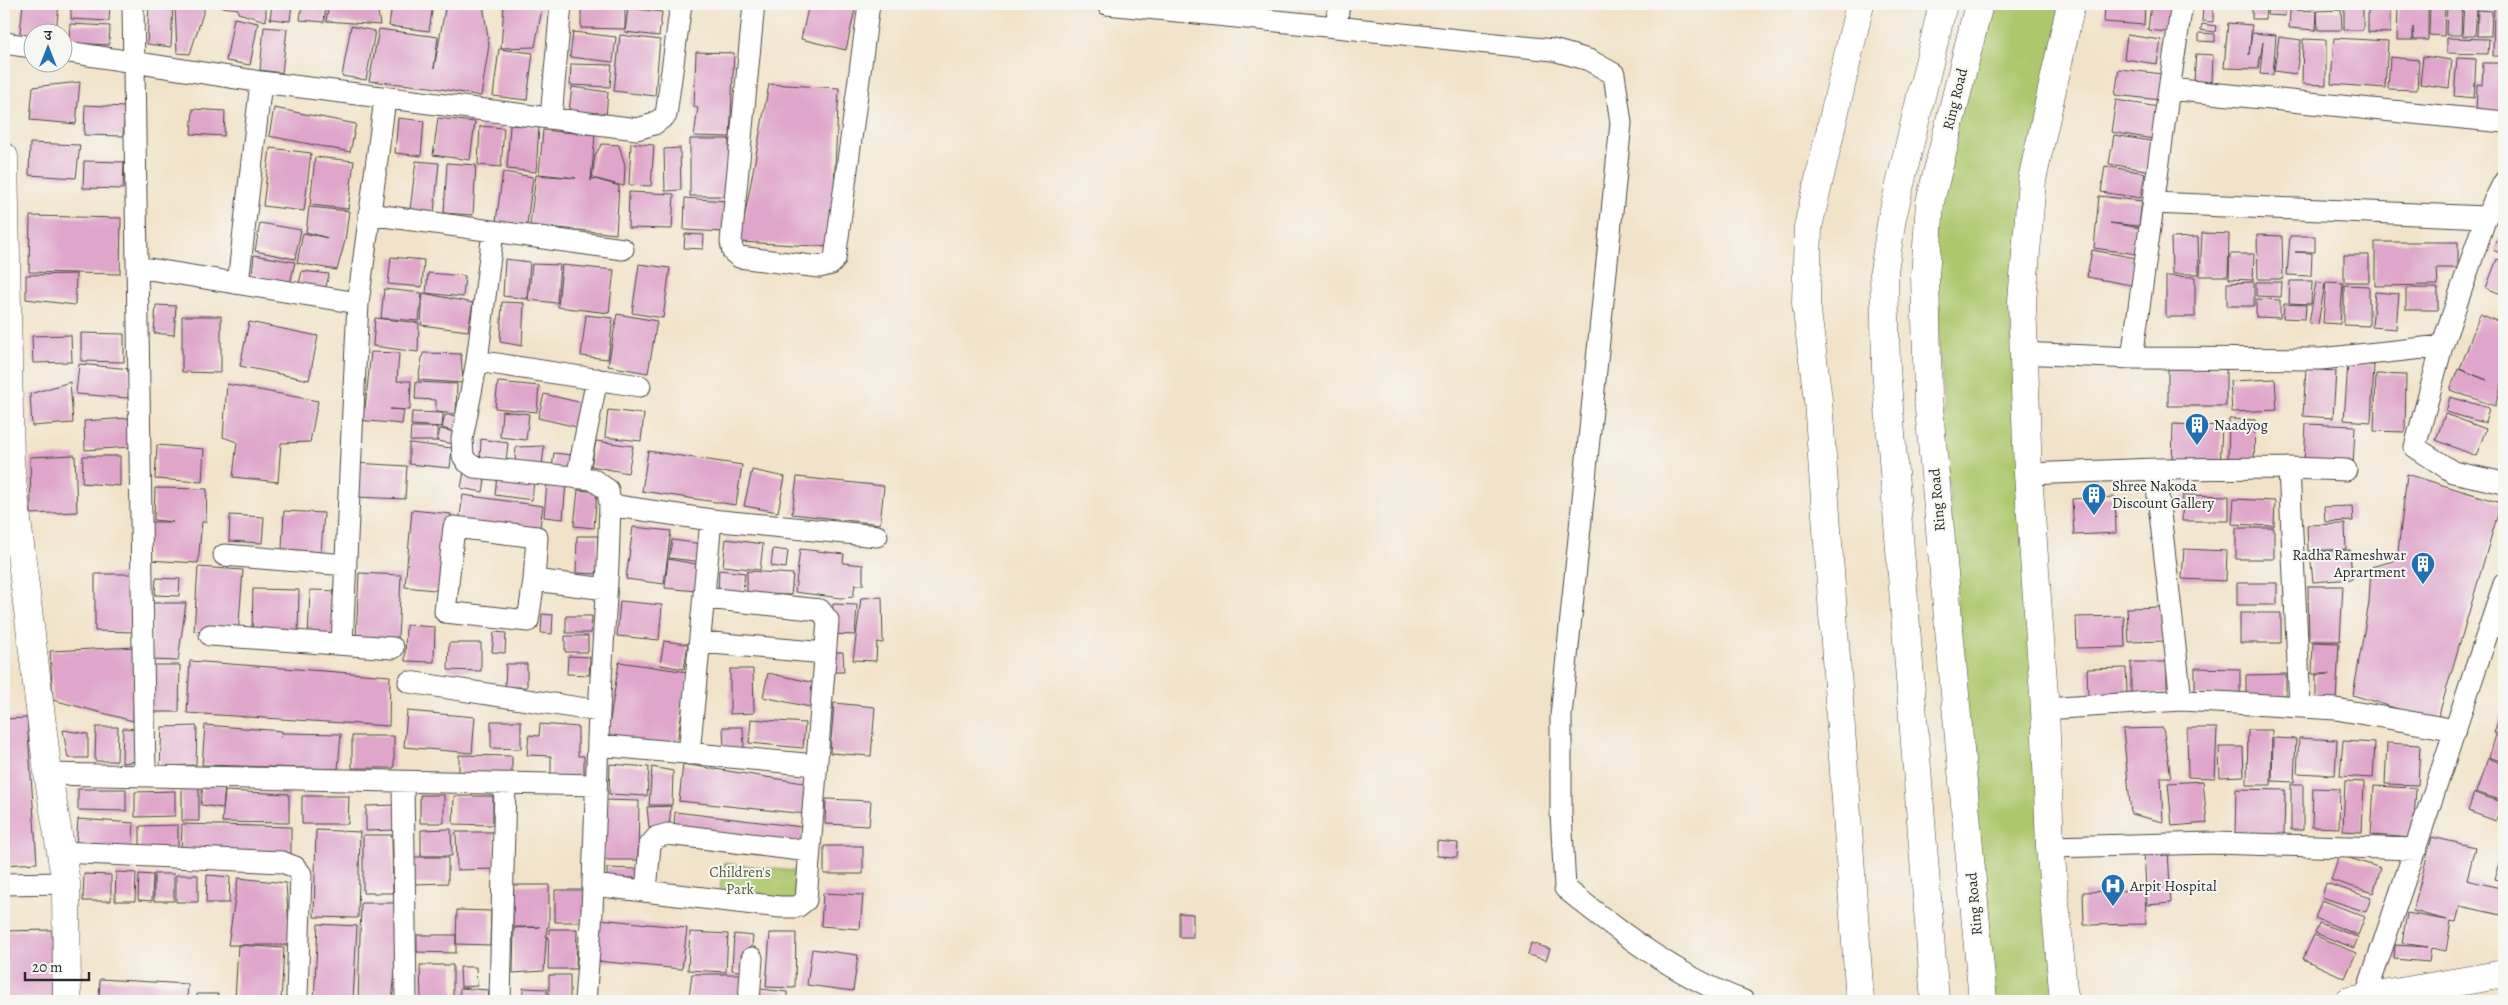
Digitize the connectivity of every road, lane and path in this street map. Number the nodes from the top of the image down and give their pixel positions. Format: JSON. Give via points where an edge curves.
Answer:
{"nodes":[{"id":1,"x":133,"y":4,"type":"edge"},
{"id":2,"x":561,"y":4,"type":"edge"},
{"id":3,"x":681,"y":4,"type":"edge"},
{"id":4,"x":754,"y":4,"type":"edge"},
{"id":5,"x":869,"y":4,"type":"edge"},
{"id":6,"x":1107,"y":4,"type":"edge"},
{"id":7,"x":1339,"y":4,"type":"edge"},
{"id":8,"x":1860,"y":4,"type":"edge"},
{"id":9,"x":1943,"y":4,"type":"edge"},
{"id":10,"x":1979,"y":4,"type":"edge"},
{"id":11,"x":2071,"y":4,"type":"edge"},
{"id":12,"x":2182,"y":4,"type":"edge"},
{"id":13,"x":1336,"y":27,"type":"junction"},
{"id":14,"x":4,"y":43,"type":"edge"},
{"id":15,"x":22,"y":46,"type":"edge"},
{"id":16,"x":72,"y":52,"type":"edge"},
{"id":17,"x":132,"y":60,"type":"junction"},
{"id":18,"x":261,"y":82,"type":"junction"},
{"id":19,"x":2169,"y":89,"type":"junction"},
{"id":20,"x":386,"y":99,"type":"junction"},
{"id":21,"x":551,"y":118,"type":"junction"},
{"id":22,"x":2504,"y":122,"type":"edge"},
{"id":23,"x":4,"y":157,"type":"edge"},
{"id":24,"x":4,"y":173,"type":"edge"},
{"id":25,"x":2504,"y":182,"type":"edge"},
{"id":26,"x":2154,"y":204,"type":"junction"},
{"id":27,"x":369,"y":214,"type":"junction"},
{"id":28,"x":2486,"y":216,"type":"junction"},
{"id":29,"x":493,"y":232,"type":"junction"},
{"id":30,"x":623,"y":249,"type":"dead end"},
{"id":31,"x":137,"y":266,"type":"junction"},
{"id":32,"x":238,"y":283,"type":"junction"},
{"id":33,"x":358,"y":303,"type":"junction"},
{"id":34,"x":2442,"y":346,"type":"junction"},
{"id":35,"x":2023,"y":353,"type":"junction"},
{"id":36,"x":2132,"y":358,"type":"junction"},
{"id":37,"x":477,"y":361,"type":"junction"},
{"id":38,"x":597,"y":379,"type":"junction"},
{"id":39,"x":640,"y":386,"type":"dead end"},
{"id":40,"x":7,"y":463,"type":"edge"},
{"id":41,"x":2289,"y":468,"type":"junction"},
{"id":42,"x":2155,"y":469,"type":"junction"},
{"id":43,"x":2346,"y":470,"type":"dead end"},
{"id":44,"x":2028,"y":474,"type":"junction"},
{"id":45,"x":577,"y":478,"type":"junction"},
{"id":46,"x":2504,"y":482,"type":"edge"},
{"id":47,"x":610,"y":505,"type":"junction"},
{"id":48,"x":712,"y":520,"type":"junction"},
{"id":49,"x":878,"y":536,"type":"dead end"},
{"id":50,"x":224,"y":554,"type":"dead end"},
{"id":51,"x":346,"y":565,"type":"junction"},
{"id":52,"x":534,"y":580,"type":"junction"},
{"id":53,"x":2504,"y":584,"type":"edge"},
{"id":54,"x":606,"y":588,"type":"junction"},
{"id":55,"x":706,"y":598,"type":"junction"},
{"id":56,"x":210,"y":635,"type":"dead end"},
{"id":57,"x":701,"y":642,"type":"junction"},
{"id":58,"x":342,"y":644,"type":"junction"},
{"id":59,"x":393,"y":648,"type":"dead end"},
{"id":60,"x":825,"y":653,"type":"junction"},
{"id":61,"x":410,"y":682,"type":"dead end"},
{"id":62,"x":2181,"y":700,"type":"junction"},
{"id":63,"x":2300,"y":707,"type":"junction"},
{"id":64,"x":2045,"y":709,"type":"junction"},
{"id":65,"x":599,"y":712,"type":"junction"},
{"id":66,"x":2456,"y":730,"type":"junction"},
{"id":67,"x":598,"y":745,"type":"junction"},
{"id":68,"x":689,"y":754,"type":"junction"},
{"id":69,"x":816,"y":765,"type":"junction"},
{"id":70,"x":48,"y":774,"type":"junction"},
{"id":71,"x":145,"y":776,"type":"junction"},
{"id":72,"x":403,"y":782,"type":"junction"},
{"id":73,"x":505,"y":784,"type":"junction"},
{"id":74,"x":596,"y":786,"type":"junction"},
{"id":75,"x":2050,"y":847,"type":"junction"},
{"id":76,"x":2416,"y":848,"type":"junction"},
{"id":77,"x":809,"y":851,"type":"junction"},
{"id":78,"x":61,"y":852,"type":"junction"},
{"id":79,"x":66,"y":883,"type":"junction"},
{"id":80,"x":4,"y":884,"type":"edge"},
{"id":81,"x":592,"y":885,"type":"junction"},
{"id":82,"x":646,"y":891,"type":"junction"},
{"id":83,"x":752,"y":958,"type":"dead end"},
{"id":84,"x":2504,"y":974,"type":"edge"},
{"id":85,"x":297,"y":995,"type":"dead end"},
{"id":86,"x":2359,"y":1000,"type":"edge"},
{"id":87,"x":67,"y":1001,"type":"edge"},
{"id":88,"x":406,"y":1001,"type":"edge"},
{"id":89,"x":500,"y":1001,"type":"edge"},
{"id":90,"x":585,"y":1001,"type":"edge"},
{"id":91,"x":749,"y":1001,"type":"edge"},
{"id":92,"x":1744,"y":1001,"type":"edge"},
{"id":93,"x":1860,"y":1001,"type":"edge"},
{"id":94,"x":1935,"y":1001,"type":"edge"},
{"id":95,"x":1983,"y":1001,"type":"edge"},
{"id":96,"x":2064,"y":1001,"type":"edge"}],
"edges":[{"from":1,"to":17,"type":"street"},
{"from":2,"to":21,"type":"street"},
{"from":3,"to":21,"type":"street","via":[[666,115],[654,124],[637,129]]},
{"from":4,"to":5,"type":"street","via":[[730,242],[733,252],[739,257],[819,266],[831,264],[835,259]]},
{"from":6,"to":13,"type":"street"},
{"from":7,"to":13,"type":"street"},
{"from":8,"to":93,"type":"street","via":[[1808,227],[1806,303],[1818,400]]},
{"from":9,"to":94,"type":"street","via":[[1892,218],[1884,271],[1886,369]]},
{"from":10,"to":95,"type":"street","name":"Ring Road","via":[[1930,202],[1924,276],[1928,398]]},
{"from":11,"to":35,"type":"street","via":[[2032,180],[2022,300]]},
{"from":12,"to":19,"type":"street"},
{"from":13,"to":92,"type":"street","via":[[1553,50],[1589,60],[1614,74],[1620,123],[1561,716],[1565,888],[1623,935],[1720,992]]},
{"from":14,"to":15,"type":"street"},
{"from":16,"to":17,"type":"street"},
{"from":17,"to":18,"type":"street"},
{"from":17,"to":31,"type":"street"},
{"from":18,"to":20,"type":"street"},
{"from":18,"to":32,"type":"street"},
{"from":19,"to":22,"type":"street"},
{"from":19,"to":26,"type":"street"},
{"from":20,"to":21,"type":"street"},
{"from":20,"to":27,"type":"street"},
{"from":23,"to":24,"type":"street"},
{"from":24,"to":40,"type":"street"},
{"from":25,"to":28,"type":"street"},
{"from":26,"to":28,"type":"street"},
{"from":26,"to":36,"type":"street"},
{"from":27,"to":29,"type":"street"},
{"from":27,"to":33,"type":"street"},
{"from":28,"to":34,"type":"street"},
{"from":29,"to":30,"type":"street"},
{"from":29,"to":37,"type":"street"},
{"from":31,"to":32,"type":"street"},
{"from":31,"to":71,"type":"street"},
{"from":32,"to":33,"type":"street"},
{"from":33,"to":51,"type":"street"},
{"from":34,"to":36,"type":"street","via":[[2321,359]]},
{"from":34,"to":46,"type":"street","via":[[2415,447],[2453,472]]},
{"from":35,"to":36,"type":"street"},
{"from":35,"to":44,"type":"street"},
{"from":37,"to":38,"type":"street"},
{"from":37,"to":45,"type":"street","via":[[462,439],[463,456],[467,462],[474,467]]},
{"from":38,"to":39,"type":"street"},
{"from":38,"to":45,"type":"street"},
{"from":40,"to":70,"type":"street"},
{"from":41,"to":42,"type":"street"},
{"from":41,"to":43,"type":"street"},
{"from":41,"to":63,"type":"street"},
{"from":42,"to":44,"type":"street"},
{"from":42,"to":62,"type":"street"},
{"from":44,"to":64,"type":"street"},
{"from":45,"to":47,"type":"street","via":[[592,479],[604,486],[608,490]]},
{"from":47,"to":48,"type":"street"},
{"from":47,"to":54,"type":"street"},
{"from":48,"to":49,"type":"street"},
{"from":48,"to":55,"type":"street"},
{"from":50,"to":51,"type":"street"},
{"from":51,"to":58,"type":"street"},
{"from":52,"to":52,"type":"street","via":[[537,537],[454,526],[445,612],[528,621]]},
{"from":52,"to":54,"type":"street"},
{"from":53,"to":66,"type":"street"},
{"from":54,"to":65,"type":"street"},
{"from":55,"to":57,"type":"street"},
{"from":55,"to":60,"type":"street","via":[[820,610],[828,620]]},
{"from":56,"to":58,"type":"street"},
{"from":57,"to":60,"type":"street"},
{"from":57,"to":68,"type":"street"},
{"from":58,"to":59,"type":"street"},
{"from":60,"to":69,"type":"street"},
{"from":61,"to":65,"type":"street"},
{"from":62,"to":63,"type":"street"},
{"from":62,"to":64,"type":"street"},
{"from":63,"to":66,"type":"street","via":[[2336,709]]},
{"from":64,"to":75,"type":"street"},
{"from":65,"to":67,"type":"street"},
{"from":66,"to":76,"type":"street"},
{"from":67,"to":68,"type":"street"},
{"from":67,"to":74,"type":"street"},
{"from":68,"to":69,"type":"street"},
{"from":69,"to":77,"type":"street"},
{"from":70,"to":71,"type":"street"},
{"from":70,"to":78,"type":"street"},
{"from":71,"to":72,"type":"street"},
{"from":72,"to":73,"type":"street"},
{"from":72,"to":88,"type":"street"},
{"from":73,"to":74,"type":"street"},
{"from":73,"to":89,"type":"street"},
{"from":74,"to":81,"type":"street"},
{"from":75,"to":76,"type":"street","via":[[2214,843]]},
{"from":75,"to":96,"type":"street"},
{"from":76,"to":86,"type":"street"},
{"from":77,"to":82,"type":"street","via":[[668,834],[657,837],[650,845]]},
{"from":77,"to":82,"type":"street","via":[[806,900],[797,907]]},
{"from":78,"to":79,"type":"street"},
{"from":78,"to":85,"type":"street","via":[[282,862],[295,867],[301,874]]},
{"from":79,"to":80,"type":"street"},
{"from":79,"to":87,"type":"street"},
{"from":81,"to":82,"type":"street"},
{"from":81,"to":90,"type":"street"},
{"from":83,"to":91,"type":"street"},
{"from":84,"to":86,"type":"street"}]}
